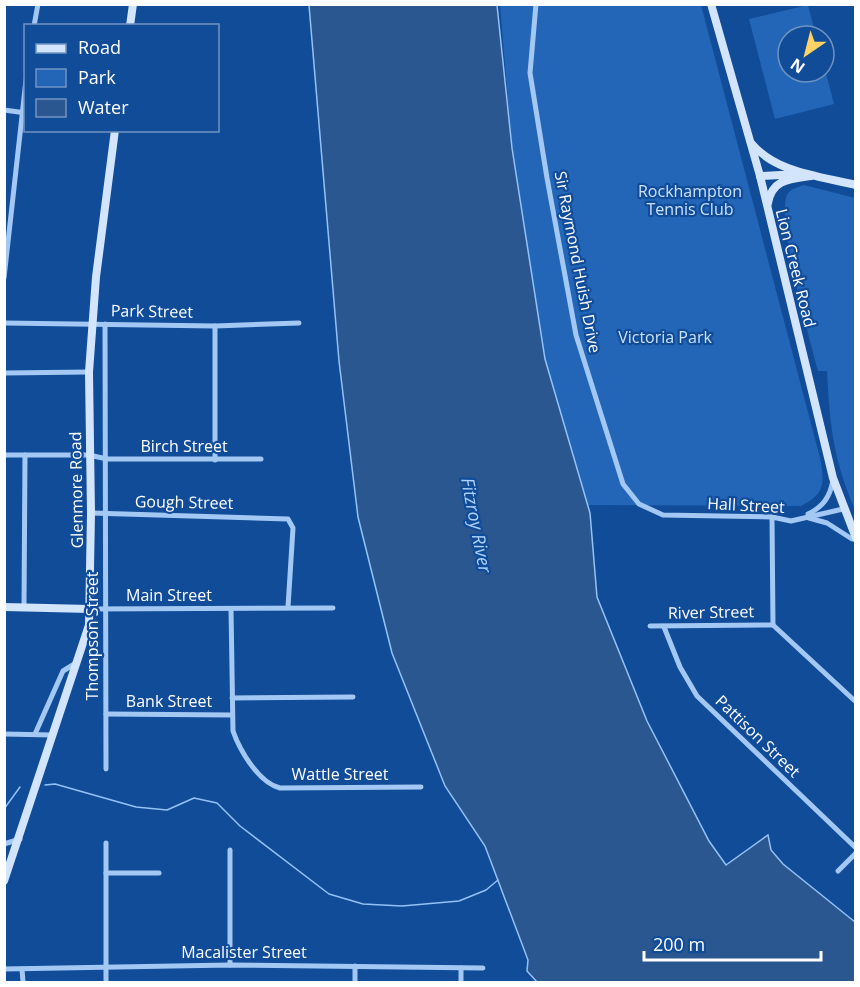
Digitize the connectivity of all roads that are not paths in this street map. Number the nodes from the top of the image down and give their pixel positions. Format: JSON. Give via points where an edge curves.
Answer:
{"nodes":[{"id":1,"x":38,"y":4,"type":"edge"},
{"id":2,"x":133,"y":4,"type":"edge"},
{"id":3,"x":536,"y":4,"type":"edge"},
{"id":4,"x":711,"y":4,"type":"edge"},
{"id":5,"x":34,"y":24,"type":"edge"},
{"id":6,"x":130,"y":24,"type":"edge"},
{"id":7,"x":4,"y":110,"type":"edge"},
{"id":8,"x":23,"y":113,"type":"edge"},
{"id":9,"x":115,"y":132,"type":"edge"},
{"id":10,"x":749,"y":141,"type":"junction"},
{"id":11,"x":815,"y":175,"type":"junction"},
{"id":12,"x":760,"y":176,"type":"junction"},
{"id":13,"x":855,"y":184,"type":"edge"},
{"id":14,"x":767,"y":209,"type":"junction"},
{"id":15,"x":7,"y":218,"type":"edge"},
{"id":16,"x":4,"y":278,"type":"edge"},
{"id":17,"x":4,"y":323,"type":"edge"},
{"id":18,"x":92,"y":323,"type":"junction"},
{"id":19,"x":299,"y":323,"type":"dead end"},
{"id":20,"x":105,"y":324,"type":"junction"},
{"id":21,"x":215,"y":326,"type":"junction"},
{"id":22,"x":89,"y":372,"type":"junction"},
{"id":23,"x":4,"y":373,"type":"edge"},
{"id":24,"x":4,"y":455,"type":"edge"},
{"id":25,"x":26,"y":455,"type":"junction"},
{"id":26,"x":89,"y":455,"type":"junction"},
{"id":27,"x":107,"y":459,"type":"junction"},
{"id":28,"x":261,"y":459,"type":"dead end"},
{"id":29,"x":215,"y":460,"type":"junction"},
{"id":30,"x":833,"y":478,"type":"junction"},
{"id":31,"x":648,"y":509,"type":"joint"},
{"id":32,"x":843,"y":509,"type":"junction"},
{"id":33,"x":91,"y":513,"type":"junction"},
{"id":34,"x":106,"y":513,"type":"junction"},
{"id":35,"x":772,"y":517,"type":"junction"},
{"id":36,"x":804,"y":517,"type":"junction"},
{"id":37,"x":855,"y":538,"type":"edge"},
{"id":38,"x":4,"y":607,"type":"edge"},
{"id":39,"x":24,"y":607,"type":"junction"},
{"id":40,"x":288,"y":607,"type":"junction"},
{"id":41,"x":333,"y":608,"type":"dead end"},
{"id":42,"x":90,"y":609,"type":"junction"},
{"id":43,"x":105,"y":609,"type":"junction"},
{"id":44,"x":231,"y":609,"type":"junction"},
{"id":45,"x":773,"y":625,"type":"junction"},
{"id":46,"x":650,"y":626,"type":"dead end"},
{"id":47,"x":664,"y":627,"type":"junction"},
{"id":48,"x":76,"y":663,"type":"junction"},
{"id":49,"x":232,"y":698,"type":"junction"},
{"id":50,"x":353,"y":698,"type":"dead end"},
{"id":51,"x":855,"y":702,"type":"edge"},
{"id":52,"x":106,"y":714,"type":"junction"},
{"id":53,"x":232,"y":715,"type":"junction"},
{"id":54,"x":4,"y":734,"type":"edge"},
{"id":55,"x":35,"y":734,"type":"junction"},
{"id":56,"x":52,"y":735,"type":"junction"},
{"id":57,"x":106,"y":769,"type":"dead end"},
{"id":58,"x":421,"y":787,"type":"dead end"},
{"id":59,"x":20,"y":839,"type":"junction"},
{"id":60,"x":106,"y":843,"type":"dead end"},
{"id":61,"x":4,"y":844,"type":"edge"},
{"id":62,"x":230,"y":850,"type":"dead end"},
{"id":63,"x":855,"y":850,"type":"edge"},
{"id":64,"x":838,"y":871,"type":"dead end"},
{"id":65,"x":106,"y":873,"type":"junction"},
{"id":66,"x":159,"y":873,"type":"dead end"},
{"id":67,"x":4,"y":881,"type":"edge"},
{"id":68,"x":230,"y":965,"type":"junction"},
{"id":69,"x":106,"y":966,"type":"junction"},
{"id":70,"x":355,"y":966,"type":"junction"},
{"id":71,"x":461,"y":968,"type":"junction"},
{"id":72,"x":483,"y":968,"type":"dead end"},
{"id":73,"x":4,"y":969,"type":"edge"},
{"id":74,"x":22,"y":969,"type":"junction"},
{"id":75,"x":23,"y":982,"type":"edge"},
{"id":76,"x":106,"y":982,"type":"edge"},
{"id":77,"x":355,"y":982,"type":"edge"},
{"id":78,"x":461,"y":982,"type":"edge"}],
"edges":[{"from":1,"to":5,"type":"street"},
{"from":2,"to":6,"type":"street"},
{"from":3,"to":31,"type":"street","name":"Sir Raymond Huish Drive","via":[[530,77],[576,335],[623,484]]},
{"from":4,"to":10,"type":"street","name":"Lion Creek Road"},
{"from":7,"to":8,"type":"street"},
{"from":8,"to":15,"type":"street"},
{"from":9,"to":18,"type":"street","name":"Glenmore Road"},
{"from":10,"to":11,"type":"street","via":[[773,163]]},
{"from":10,"to":12,"type":"street","name":"Lion Creek Road"},
{"from":11,"to":12,"type":"street"},
{"from":11,"to":13,"type":"street"},
{"from":11,"to":14,"type":"street","via":[[780,182],[770,193]]},
{"from":12,"to":14,"type":"street","name":"Lion Creek Road"},
{"from":14,"to":30,"type":"street","name":"Lion Creek Road"},
{"from":15,"to":16,"type":"street"},
{"from":17,"to":18,"type":"street","name":"Park Street"},
{"from":18,"to":20,"type":"street","name":"Park Street"},
{"from":18,"to":22,"type":"street","name":"Glenmore Road"},
{"from":19,"to":21,"type":"street","name":"Park Street"},
{"from":20,"to":21,"type":"street","name":"Park Street"},
{"from":20,"to":27,"type":"street","name":"Thompson Street"},
{"from":21,"to":29,"type":"street"},
{"from":22,"to":23,"type":"street"},
{"from":22,"to":26,"type":"street","name":"Glenmore Road"},
{"from":24,"to":25,"type":"street","name":"Birch Street"},
{"from":25,"to":26,"type":"street","name":"Birch Street"},
{"from":25,"to":39,"type":"street"},
{"from":26,"to":27,"type":"street","name":"Birch Street"},
{"from":26,"to":33,"type":"street","name":"Glenmore Road"},
{"from":27,"to":29,"type":"street","name":"Birch Street"},
{"from":27,"to":34,"type":"street","name":"Thompson Street"},
{"from":28,"to":29,"type":"street","name":"Birch Street"},
{"from":30,"to":32,"type":"street","name":"Lion Creek Road"},
{"from":30,"to":36,"type":"street","via":[[828,498],[819,509]]},
{"from":31,"to":35,"type":"street","name":"Hall Street","via":[[663,515]]},
{"from":32,"to":36,"type":"street","name":"Hall Street"},
{"from":32,"to":37,"type":"street","name":"Lion Creek Road"},
{"from":33,"to":34,"type":"street","name":"Gough Street"},
{"from":33,"to":42,"type":"street","name":"Glenmore Road"},
{"from":34,"to":40,"type":"street","name":"Gough Street","via":[[288,519],[293,528]]},
{"from":34,"to":43,"type":"street","name":"Thompson Street"},
{"from":35,"to":36,"type":"street","name":"Hall Street","via":[[791,521]]},
{"from":35,"to":45,"type":"street"},
{"from":36,"to":37,"type":"street","via":[[827,523]]},
{"from":38,"to":39,"type":"street","name":"Main Street"},
{"from":39,"to":42,"type":"street","name":"Main Street"},
{"from":40,"to":41,"type":"street","name":"Main Street"},
{"from":40,"to":44,"type":"street","name":"Main Street"},
{"from":42,"to":43,"type":"street","name":"Main Street"},
{"from":42,"to":48,"type":"street","name":"Glenmore Road","via":[[88,629]]},
{"from":43,"to":44,"type":"street","name":"Main Street"},
{"from":43,"to":52,"type":"street","name":"Thompson Street"},
{"from":44,"to":49,"type":"street"},
{"from":45,"to":47,"type":"street","name":"River Street"},
{"from":45,"to":51,"type":"street"},
{"from":46,"to":47,"type":"street","name":"River Street"},
{"from":47,"to":63,"type":"street","name":"Pattison Street","via":[[697,696]]},
{"from":48,"to":55,"type":"street","via":[[63,671]]},
{"from":48,"to":56,"type":"street","name":"Glenmore Road"},
{"from":49,"to":50,"type":"street","name":"Bank Street"},
{"from":49,"to":53,"type":"street"},
{"from":52,"to":53,"type":"street","name":"Bank Street"},
{"from":52,"to":57,"type":"street","name":"Thompson Street"},
{"from":53,"to":58,"type":"street","name":"Wattle Street","via":[[237,741],[271,786]]},
{"from":54,"to":55,"type":"street"},
{"from":55,"to":56,"type":"street"},
{"from":56,"to":59,"type":"street","name":"Glenmore Road"},
{"from":59,"to":61,"type":"street"},
{"from":59,"to":67,"type":"street","name":"Glenmore Road"},
{"from":60,"to":65,"type":"street"},
{"from":62,"to":68,"type":"street"},
{"from":63,"to":64,"type":"street"},
{"from":65,"to":66,"type":"street"},
{"from":65,"to":69,"type":"street"},
{"from":68,"to":69,"type":"street","name":"Macalister Street"},
{"from":68,"to":70,"type":"street","name":"Macalister Street"},
{"from":69,"to":74,"type":"street","name":"Macalister Street"},
{"from":69,"to":76,"type":"street"},
{"from":70,"to":71,"type":"street","name":"Macalister Street"},
{"from":70,"to":77,"type":"street"},
{"from":71,"to":72,"type":"street","name":"Macalister Street"},
{"from":71,"to":78,"type":"street"},
{"from":73,"to":74,"type":"street","name":"Macalister Street"},
{"from":74,"to":75,"type":"street"}]}
